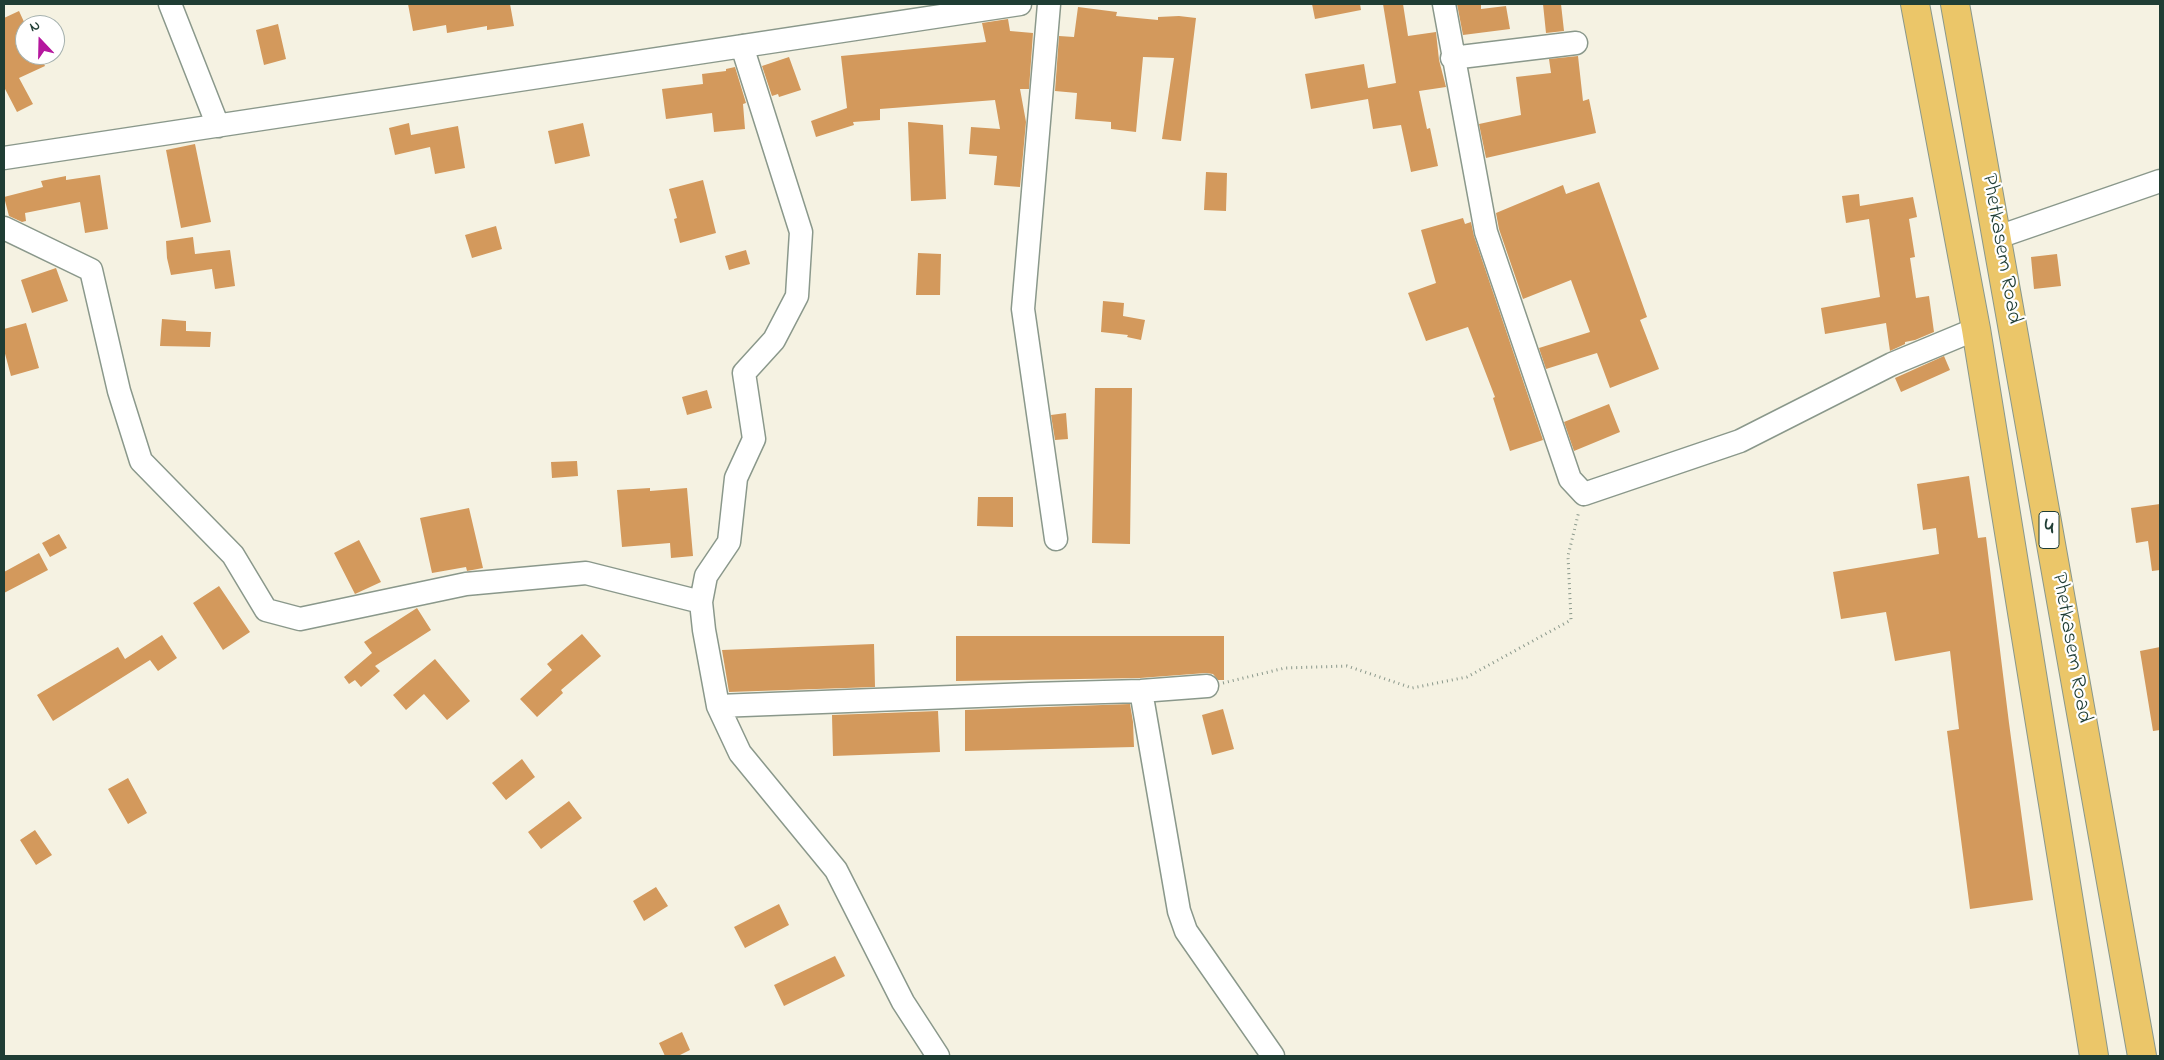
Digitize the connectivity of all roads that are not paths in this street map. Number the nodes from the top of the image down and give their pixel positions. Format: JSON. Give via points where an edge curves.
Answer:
{"nodes":[{"id":1,"x":170,"y":4,"type":"edge"},
{"id":2,"x":1020,"y":4,"type":"edge"},
{"id":3,"x":1049,"y":4,"type":"edge"},
{"id":4,"x":1444,"y":4,"type":"edge"},
{"id":5,"x":1904,"y":4,"type":"edge"},
{"id":6,"x":1915,"y":4,"type":"edge"},
{"id":7,"x":1959,"y":12,"type":"edge"},
{"id":8,"x":1576,"y":43,"type":"dead end"},
{"id":9,"x":1922,"y":43,"type":"junction"},
{"id":10,"x":742,"y":46,"type":"junction"},
{"id":11,"x":1452,"y":58,"type":"junction"},
{"id":12,"x":218,"y":126,"type":"junction"},
{"id":13,"x":4,"y":158,"type":"edge"},
{"id":14,"x":2160,"y":181,"type":"edge"},
{"id":15,"x":4,"y":228,"type":"edge"},
{"id":16,"x":1998,"y":237,"type":"junction"},
{"id":17,"x":1976,"y":329,"type":"junction"},
{"id":18,"x":1056,"y":539,"type":"dead end"},
{"id":19,"x":701,"y":602,"type":"junction"},
{"id":20,"x":1207,"y":686,"type":"road end"},
{"id":21,"x":1141,"y":691,"type":"junction"},
{"id":22,"x":718,"y":706,"type":"junction"},
{"id":23,"x":938,"y":1056,"type":"edge"},
{"id":24,"x":1273,"y":1056,"type":"edge"},
{"id":25,"x":2094,"y":1056,"type":"edge"},
{"id":26,"x":2142,"y":1056,"type":"edge"}],
"edges":[{"from":1,"to":12,"type":"street"},
{"from":2,"to":10,"type":"street"},
{"from":3,"to":18,"type":"street","via":[[1023,309]]},
{"from":4,"to":11,"type":"street"},
{"from":5,"to":9,"type":"highway"},
{"from":6,"to":9,"type":"highway","name":"Phetkasem Road","number":"4"},
{"from":7,"to":16,"type":"highway","name":"Phetkasem Road","number":"4"},
{"from":8,"to":11,"type":"street"},
{"from":9,"to":17,"type":"highway","name":"Phetkasem Road","number":"4"},
{"from":10,"to":12,"type":"street"},
{"from":10,"to":19,"type":"street","via":[[801,232],[797,296],[774,340],[744,373],[754,438],[736,478],[729,542],[706,576]]},
{"from":11,"to":17,"type":"street","via":[[1486,232],[1570,480],[1584,494],[1740,441],[1892,364]]},
{"from":12,"to":13,"type":"street"},
{"from":14,"to":16,"type":"street"},
{"from":15,"to":19,"type":"street","via":[[91,270],[119,391],[141,461],[233,554],[266,610],[300,619],[466,584],[586,573]]},
{"from":16,"to":26,"type":"highway","name":"Phetkasem Road","number":"4"},
{"from":17,"to":25,"type":"highway","name":"Phetkasem Road","number":"4"},
{"from":19,"to":22,"type":"street"},
{"from":20,"to":21,"type":"street"},
{"from":21,"to":22,"type":"street"},
{"from":21,"to":24,"type":"street","via":[[1179,911],[1186,931]]},
{"from":22,"to":23,"type":"street","via":[[740,753],[836,870],[903,1002]]}]}
